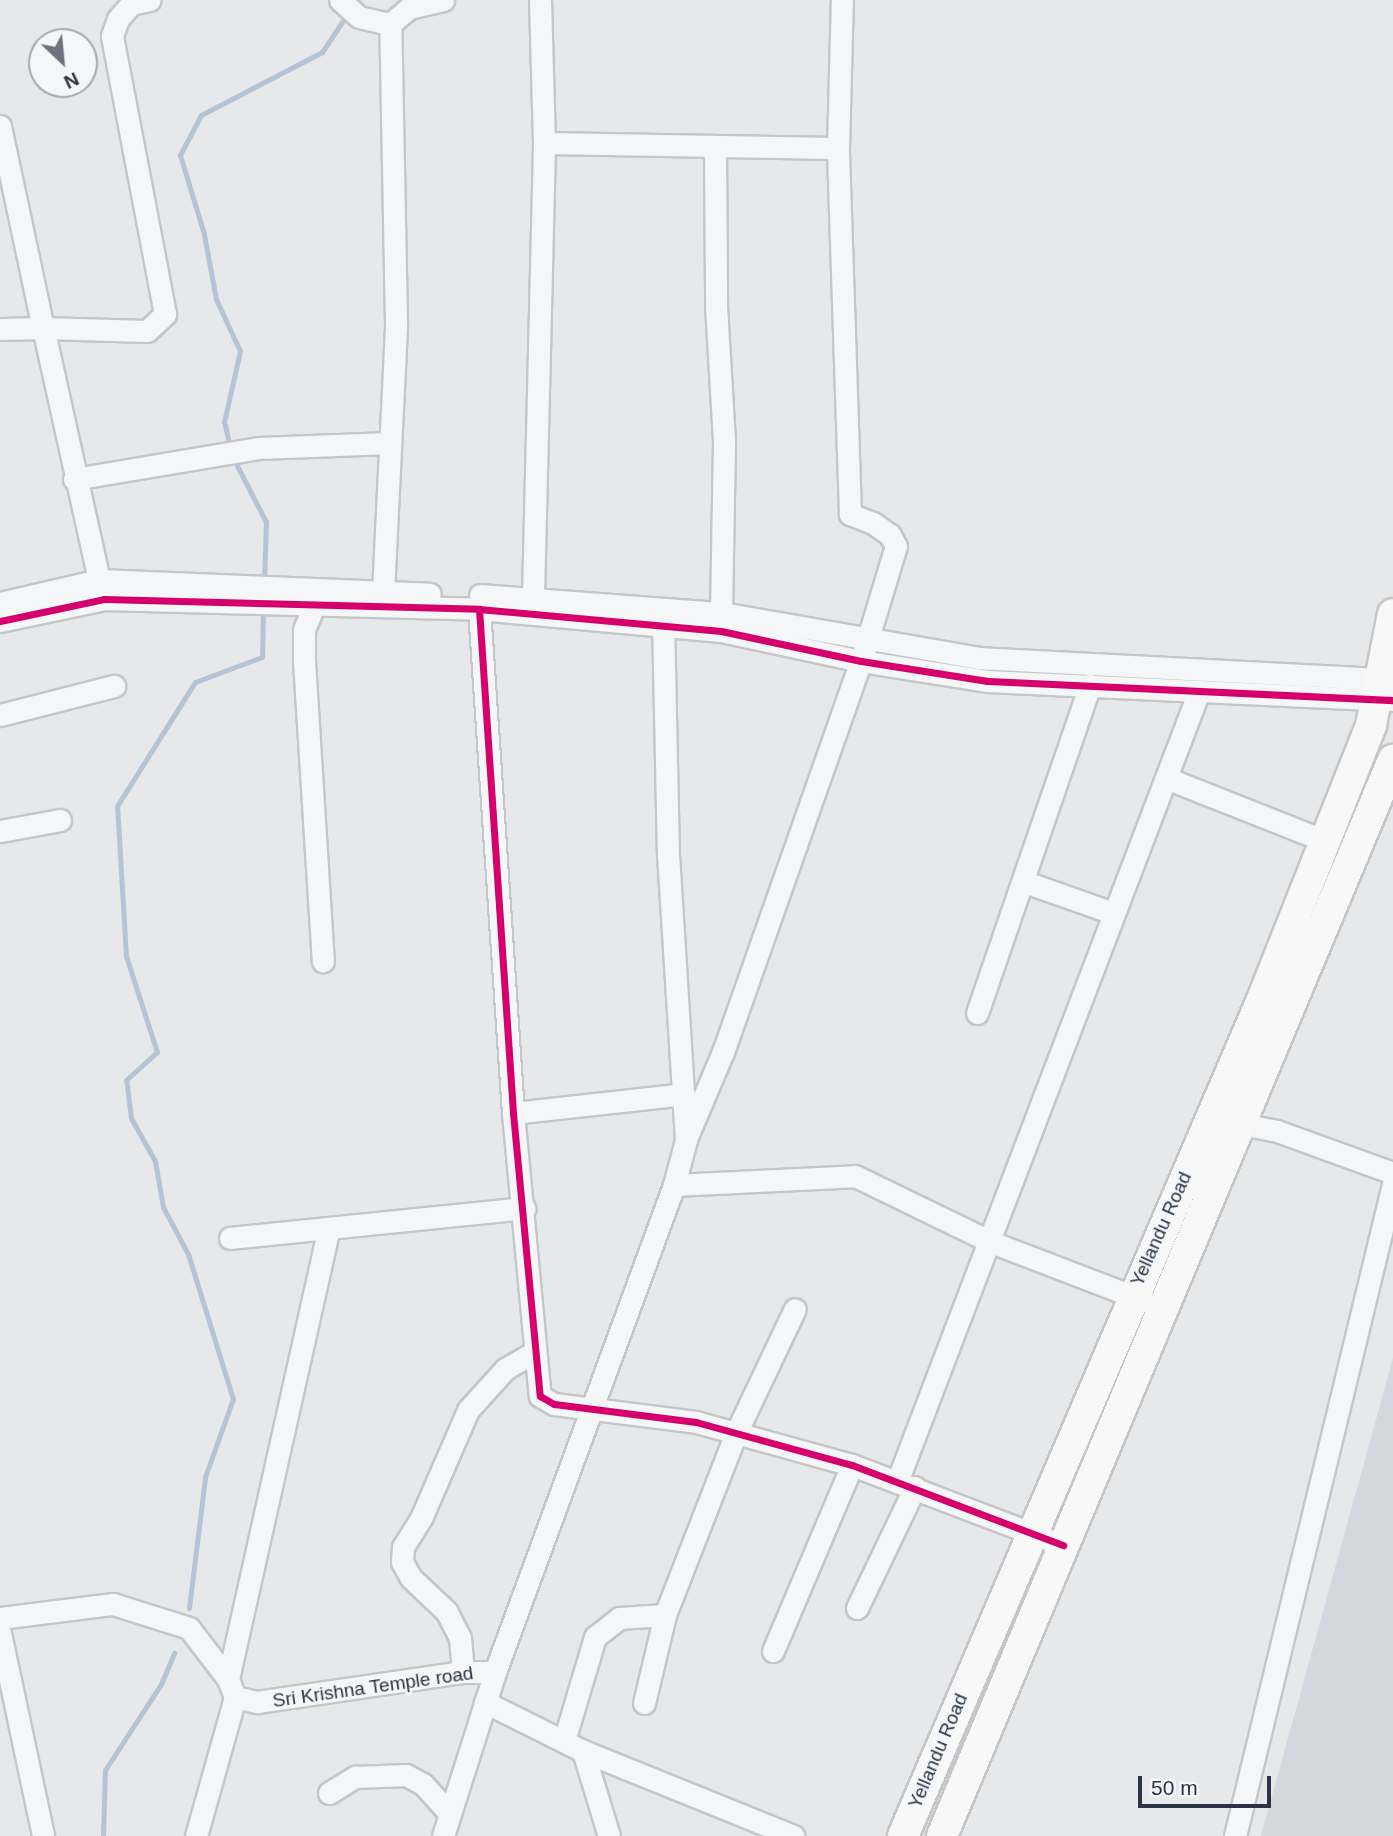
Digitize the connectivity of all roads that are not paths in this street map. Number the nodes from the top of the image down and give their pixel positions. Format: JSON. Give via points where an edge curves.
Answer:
{"nodes":[{"id":1,"x":150,"y":0,"type":"edge"},
{"id":2,"x":340,"y":0,"type":"edge"},
{"id":3,"x":443,"y":0,"type":"edge"},
{"id":4,"x":540,"y":0,"type":"edge"},
{"id":5,"x":842,"y":0,"type":"edge"},
{"id":6,"x":390,"y":24,"type":"junction"},
{"id":7,"x":0,"y":126,"type":"edge"},
{"id":8,"x":544,"y":143,"type":"junction"},
{"id":9,"x":715,"y":146,"type":"junction"},
{"id":10,"x":838,"y":148,"type":"junction"},
{"id":11,"x":43,"y":328,"type":"junction"},
{"id":12,"x":0,"y":329,"type":"edge"},
{"id":13,"x":389,"y":443,"type":"junction"},
{"id":14,"x":74,"y":479,"type":"junction"},
{"id":15,"x":99,"y":580,"type":"junction"},
{"id":16,"x":383,"y":593,"type":"junction"},
{"id":17,"x":251,"y":594,"type":"junction"},
{"id":18,"x":533,"y":596,"type":"junction"},
{"id":19,"x":305,"y":601,"type":"junction"},
{"id":20,"x":0,"y":603,"type":"edge"},
{"id":21,"x":479,"y":608,"type":"junction"},
{"id":22,"x":721,"y":613,"type":"junction"},
{"id":23,"x":1393,"y":614,"type":"edge"},
{"id":24,"x":0,"y":621,"type":"edge"},
{"id":25,"x":663,"y":624,"type":"junction"},
{"id":26,"x":865,"y":651,"type":"junction"},
{"id":27,"x":1090,"y":685,"type":"junction"},
{"id":28,"x":114,"y":686,"type":"dead end"},
{"id":29,"x":1385,"y":690,"type":"edge"},
{"id":30,"x":1199,"y":691,"type":"junction"},
{"id":31,"x":0,"y":715,"type":"edge"},
{"id":32,"x":1393,"y":760,"type":"edge"},
{"id":33,"x":1166,"y":778,"type":"junction"},
{"id":34,"x":60,"y":820,"type":"dead end"},
{"id":35,"x":0,"y":831,"type":"edge"},
{"id":36,"x":1325,"y":841,"type":"junction"},
{"id":37,"x":1025,"y":882,"type":"junction"},
{"id":38,"x":1113,"y":913,"type":"junction"},
{"id":39,"x":323,"y":961,"type":"dead end"},
{"id":40,"x":976,"y":1013,"type":"dead end"},
{"id":41,"x":684,"y":1094,"type":"junction"},
{"id":42,"x":513,"y":1113,"type":"junction"},
{"id":43,"x":1241,"y":1124,"type":"junction"},
{"id":44,"x":686,"y":1140,"type":"junction"},
{"id":45,"x":1393,"y":1173,"type":"edge"},
{"id":46,"x":1393,"y":1184,"type":"edge"},
{"id":47,"x":674,"y":1185,"type":"junction"},
{"id":48,"x":524,"y":1208,"type":"junction"},
{"id":49,"x":329,"y":1228,"type":"junction"},
{"id":50,"x":230,"y":1238,"type":"dead end"},
{"id":51,"x":991,"y":1242,"type":"junction"},
{"id":52,"x":1132,"y":1295,"type":"junction"},
{"id":53,"x":795,"y":1309,"type":"dead end"},
{"id":54,"x":1163,"y":1309,"type":"junction"},
{"id":55,"x":534,"y":1352,"type":"junction"},
{"id":56,"x":593,"y":1408,"type":"junction"},
{"id":57,"x":736,"y":1433,"type":"junction"},
{"id":58,"x":852,"y":1465,"type":"junction"},
{"id":59,"x":906,"y":1485,"type":"junction"},
{"id":60,"x":1031,"y":1532,"type":"junction"},
{"id":61,"x":1063,"y":1545,"type":"junction"},
{"id":62,"x":857,"y":1608,"type":"dead end"},
{"id":63,"x":665,"y":1615,"type":"junction"},
{"id":64,"x":0,"y":1618,"type":"edge"},
{"id":65,"x":0,"y":1633,"type":"edge"},
{"id":66,"x":773,"y":1651,"type":"dead end"},
{"id":67,"x":463,"y":1672,"type":"junction"},
{"id":68,"x":495,"y":1672,"type":"junction"},
{"id":69,"x":232,"y":1688,"type":"junction"},
{"id":70,"x":485,"y":1702,"type":"junction"},
{"id":71,"x":644,"y":1703,"type":"dead end"},
{"id":72,"x":574,"y":1746,"type":"junction"},
{"id":73,"x":329,"y":1793,"type":"dead end"},
{"id":74,"x":450,"y":1814,"type":"junction"},
{"id":75,"x":748,"y":1827,"type":"edge"},
{"id":76,"x":43,"y":1836,"type":"edge"},
{"id":77,"x":196,"y":1836,"type":"edge"},
{"id":78,"x":443,"y":1836,"type":"edge"},
{"id":79,"x":609,"y":1836,"type":"edge"},
{"id":80,"x":793,"y":1836,"type":"edge"},
{"id":81,"x":903,"y":1836,"type":"edge"},
{"id":82,"x":942,"y":1836,"type":"edge"},
{"id":83,"x":1235,"y":1836,"type":"edge"}],
"edges":[{"from":1,"to":11,"type":"street","via":[[131,4],[118,19],[112,36],[165,314],[147,331]]},
{"from":2,"to":6,"type":"street","via":[[359,17]]},
{"from":3,"to":6,"type":"street","via":[[409,8]]},
{"from":4,"to":8,"type":"street"},
{"from":5,"to":10,"type":"street"},
{"from":6,"to":13,"type":"street","via":[[396,323]]},
{"from":7,"to":11,"type":"street"},
{"from":8,"to":9,"type":"street"},
{"from":8,"to":18,"type":"street"},
{"from":9,"to":10,"type":"street"},
{"from":9,"to":22,"type":"street","via":[[716,306],[724,441]]},
{"from":10,"to":26,"type":"street","via":[[850,514],[873,523],[890,535],[896,546]]},
{"from":11,"to":12,"type":"street"},
{"from":11,"to":14,"type":"street"},
{"from":13,"to":14,"type":"street","via":[[259,448]]},
{"from":13,"to":16,"type":"street"},
{"from":14,"to":15,"type":"street"},
{"from":15,"to":17,"type":"street"},
{"from":15,"to":20,"type":"street"},
{"from":16,"to":18,"type":"street"},
{"from":16,"to":19,"type":"street"},
{"from":17,"to":19,"type":"street"},
{"from":17,"to":24,"type":"street","via":[[104,599]]},
{"from":18,"to":22,"type":"street"},
{"from":19,"to":21,"type":"street"},
{"from":19,"to":39,"type":"street","via":[[304,661]]},
{"from":21,"to":25,"type":"street"},
{"from":21,"to":42,"type":"street"},
{"from":22,"to":26,"type":"street"},
{"from":23,"to":29,"type":"main road","name":"Yellandu Road"},
{"from":25,"to":26,"type":"street"},
{"from":25,"to":41,"type":"street","via":[[668,857]]},
{"from":26,"to":27,"type":"street","via":[[987,681]]},
{"from":26,"to":29,"type":"street"},
{"from":26,"to":44,"type":"street","via":[[723,1052]]},
{"from":27,"to":30,"type":"street"},
{"from":27,"to":37,"type":"street"},
{"from":28,"to":31,"type":"street"},
{"from":29,"to":30,"type":"street"},
{"from":29,"to":36,"type":"main road","name":"Yellandu Road"},
{"from":30,"to":33,"type":"street"},
{"from":32,"to":43,"type":"main road","name":"Yellandu Road"},
{"from":33,"to":36,"type":"street"},
{"from":33,"to":38,"type":"street"},
{"from":34,"to":35,"type":"street"},
{"from":36,"to":52,"type":"main road","name":"Yellandu Road","via":[[1261,1002]]},
{"from":37,"to":38,"type":"street"},
{"from":37,"to":40,"type":"street"},
{"from":38,"to":51,"type":"street"},
{"from":41,"to":42,"type":"street"},
{"from":41,"to":44,"type":"street"},
{"from":42,"to":48,"type":"street"},
{"from":43,"to":45,"type":"street","via":[[1276,1131]]},
{"from":43,"to":54,"type":"main road","name":"Yellandu Road"},
{"from":44,"to":47,"type":"street"},
{"from":46,"to":83,"type":"street"},
{"from":47,"to":51,"type":"street","via":[[855,1176]]},
{"from":47,"to":56,"type":"street"},
{"from":48,"to":49,"type":"street"},
{"from":48,"to":55,"type":"street"},
{"from":49,"to":50,"type":"street"},
{"from":49,"to":69,"type":"street"},
{"from":51,"to":52,"type":"street"},
{"from":51,"to":59,"type":"street"},
{"from":52,"to":54,"type":"street"},
{"from":52,"to":60,"type":"main road","name":"Yellandu Road"},
{"from":53,"to":57,"type":"street"},
{"from":54,"to":61,"type":"main road","name":"Yellandu Road"},
{"from":55,"to":56,"type":"street","via":[[540,1396],[554,1404]]},
{"from":55,"to":67,"type":"street","via":[[505,1369],[468,1410],[422,1516],[402,1547],[402,1562],[411,1578],[447,1612],[460,1638]]},
{"from":56,"to":57,"type":"street","via":[[696,1422]]},
{"from":56,"to":68,"type":"street"},
{"from":57,"to":58,"type":"street"},
{"from":57,"to":63,"type":"street"},
{"from":58,"to":59,"type":"street"},
{"from":58,"to":66,"type":"street"},
{"from":59,"to":60,"type":"street"},
{"from":59,"to":62,"type":"street"},
{"from":60,"to":61,"type":"street"},
{"from":60,"to":81,"type":"main road","name":"Yellandu Road"},
{"from":61,"to":82,"type":"main road","name":"Yellandu Road"},
{"from":63,"to":71,"type":"street"},
{"from":63,"to":72,"type":"street","via":[[619,1618],[595,1637]]},
{"from":64,"to":69,"type":"street","via":[[113,1604],[189,1628]]},
{"from":65,"to":76,"type":"street"},
{"from":67,"to":68,"type":"street","name":"Sri Krishna Temple road"},
{"from":67,"to":69,"type":"street","name":"Sri Krishna Temple road","via":[[257,1702]]},
{"from":68,"to":70,"type":"street"},
{"from":69,"to":77,"type":"street"},
{"from":70,"to":72,"type":"street"},
{"from":70,"to":74,"type":"street"},
{"from":72,"to":75,"type":"street"},
{"from":72,"to":79,"type":"street"},
{"from":73,"to":74,"type":"street","via":[[355,1777],[406,1775],[416,1778]]},
{"from":74,"to":78,"type":"street"},
{"from":75,"to":80,"type":"street"}]}
